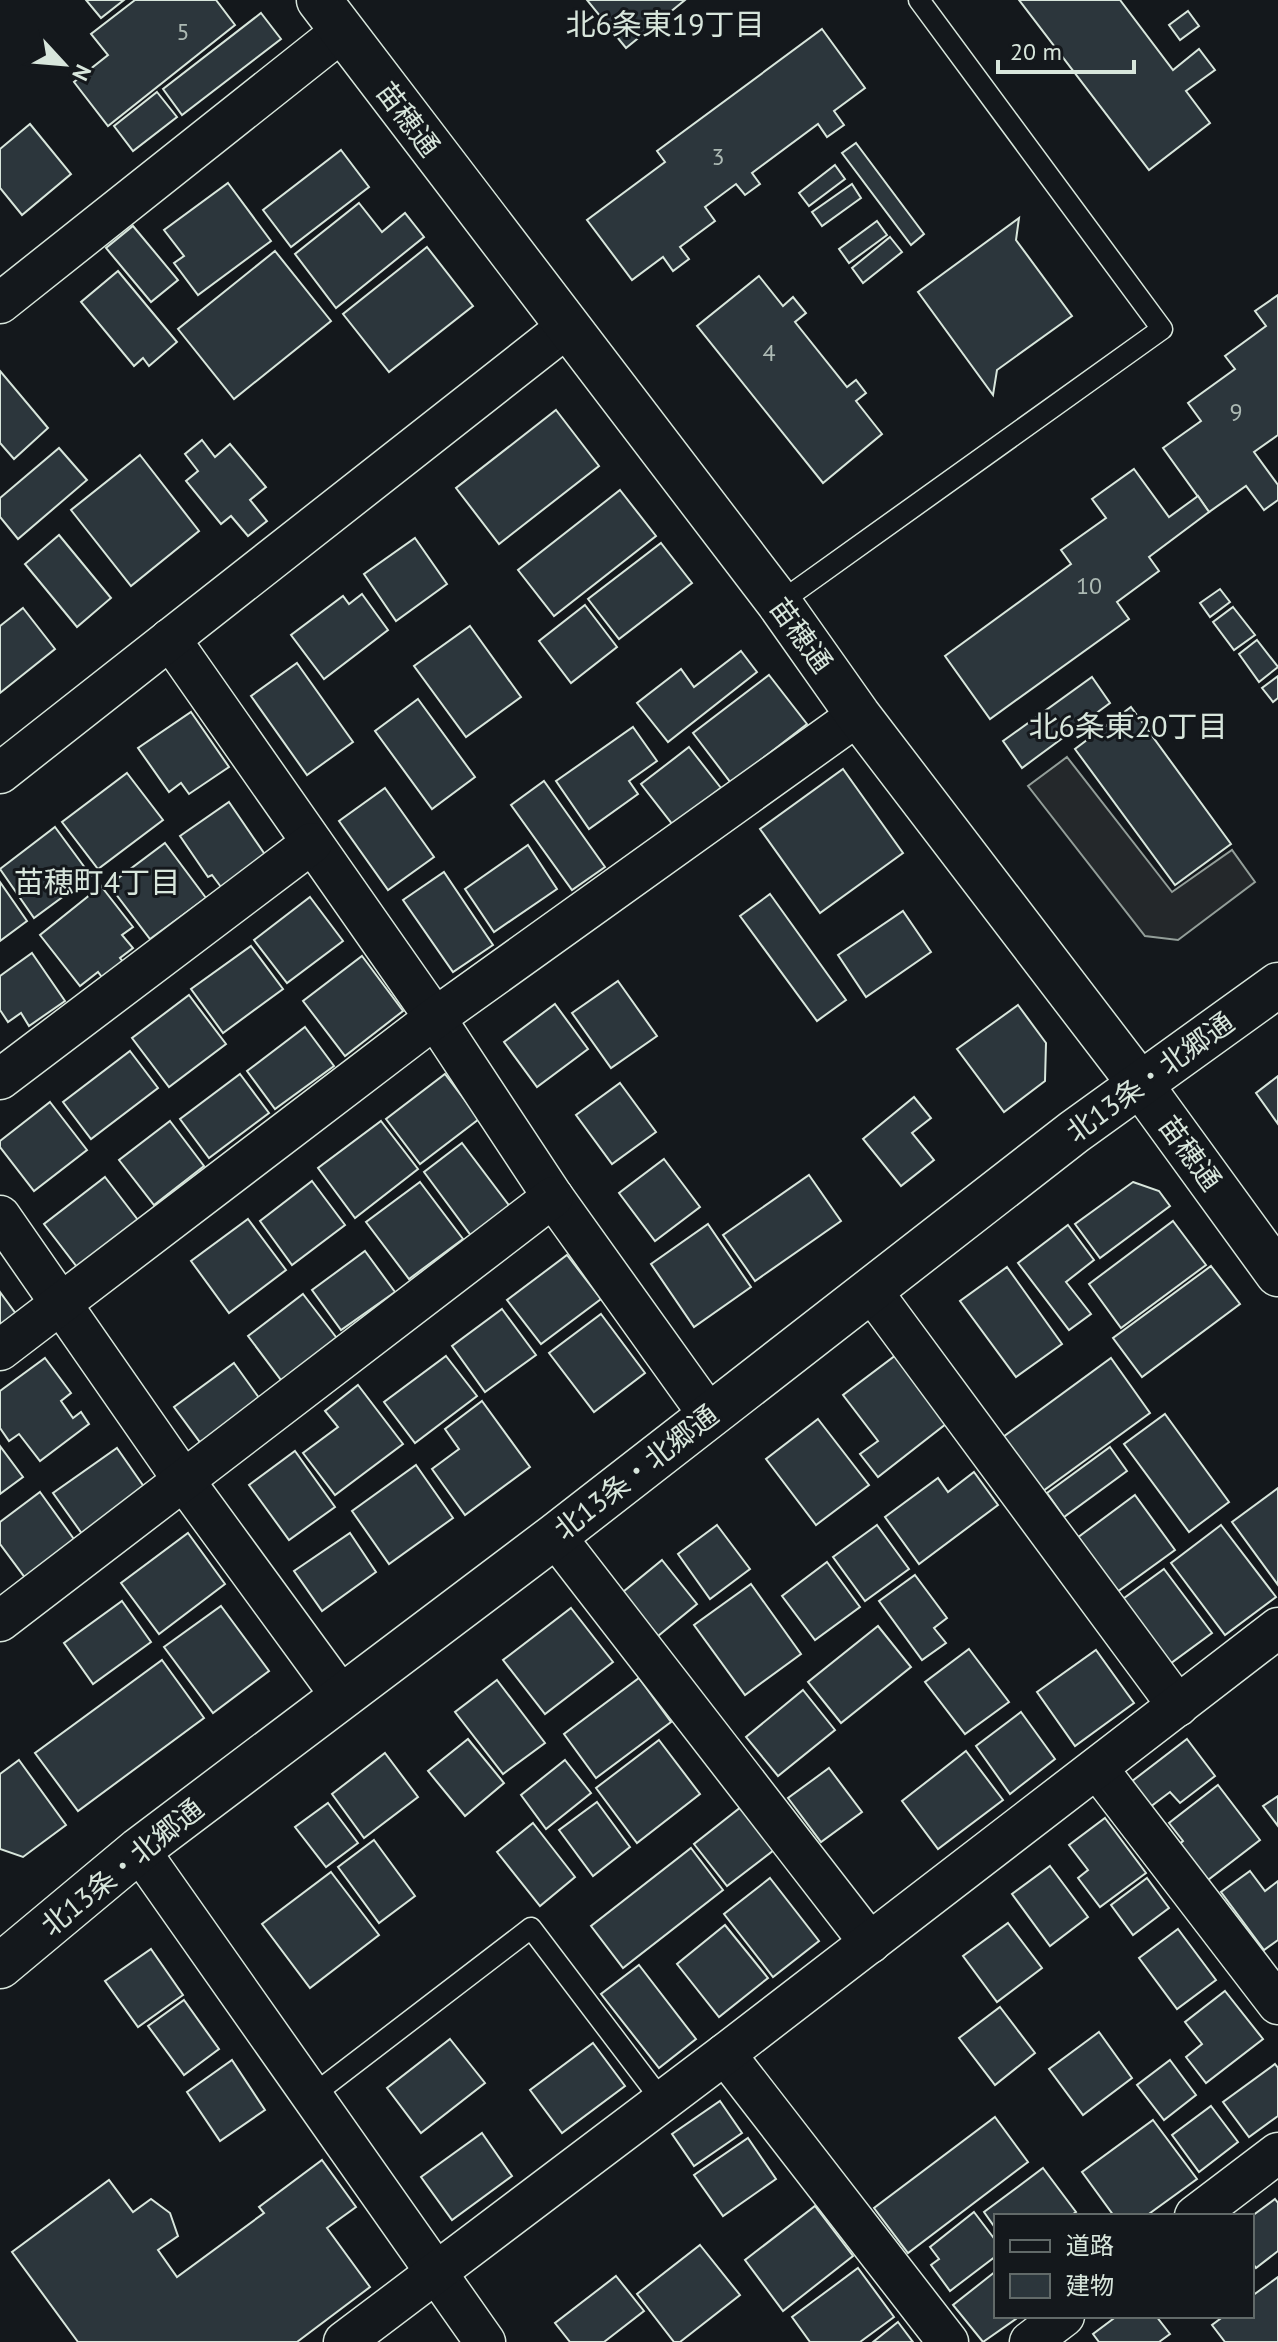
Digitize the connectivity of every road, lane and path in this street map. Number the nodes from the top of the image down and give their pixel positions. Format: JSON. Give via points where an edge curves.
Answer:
{"nodes":[{"id":1,"x":919,"y":0,"type":"edge"},
{"id":2,"x":330,"y":16,"type":"edge"},
{"id":3,"x":0,"y":303,"type":"edge"},
{"id":4,"x":567,"y":327,"type":"junction"},
{"id":5,"x":779,"y":603,"type":"junction"},
{"id":6,"x":170,"y":639,"type":"junction"},
{"id":7,"x":858,"y":715,"type":"junction"},
{"id":8,"x":0,"y":773,"type":"edge"},
{"id":9,"x":312,"y":843,"type":"junction"},
{"id":10,"x":1278,"y":985,"type":"edge"},
{"id":11,"x":435,"y":1018,"type":"junction"},
{"id":12,"x":0,"y":1079,"type":"edge"},
{"id":13,"x":1140,"y":1084,"type":"junction"},
{"id":14,"x":553,"y":1197,"type":"junction"},
{"id":15,"x":0,"y":1216,"type":"edge"},
{"id":16,"x":1278,"y":1274,"type":"edge"},
{"id":17,"x":870,"y":1289,"type":"junction"},
{"id":18,"x":59,"y":1303,"type":"junction"},
{"id":19,"x":0,"y":1350,"type":"edge"},
{"id":20,"x":709,"y":1415,"type":"junction"},
{"id":21,"x":182,"y":1478,"type":"junction"},
{"id":22,"x":555,"y":1536,"type":"junction"},
{"id":23,"x":0,"y":1621,"type":"edge"},
{"id":24,"x":1278,"y":1628,"type":"edge"},
{"id":25,"x":342,"y":1697,"type":"junction"},
{"id":26,"x":1178,"y":1706,"type":"junction"},
{"id":27,"x":1097,"y":1768,"type":"junction"},
{"id":28,"x":139,"y":1850,"type":"junction"},
{"id":29,"x":870,"y":1943,"type":"junction"},
{"id":30,"x":3,"y":1958,"type":"edge"},
{"id":31,"x":1278,"y":2004,"type":"edge"},
{"id":32,"x":725,"y":2054,"type":"junction"},
{"id":33,"x":313,"y":2095,"type":"junction"},
{"id":34,"x":663,"y":2102,"type":"junction"},
{"id":35,"x":1278,"y":2153,"type":"edge"},
{"id":36,"x":1198,"y":2214,"type":"edge"},
{"id":37,"x":436,"y":2274,"type":"junction"},
{"id":38,"x":1061,"y":2318,"type":"edge"},
{"id":39,"x":344,"y":2342,"type":"edge"},
{"id":40,"x":485,"y":2342,"type":"edge"},
{"id":41,"x":948,"y":2342,"type":"edge"},
{"id":42,"x":1030,"y":2342,"type":"edge"}],
"edges":[{"from":1,"to":5,"type":"lane","via":[[1162,329]]},
{"from":2,"to":3,"type":"street"},
{"from":2,"to":4,"type":"street","name":"苗穂通"},
{"from":4,"to":5,"type":"street","name":"苗穂通"},
{"from":4,"to":6,"type":"street"},
{"from":5,"to":7,"type":"street","name":"苗穂通"},
{"from":6,"to":8,"type":"street"},
{"from":6,"to":9,"type":"street"},
{"from":7,"to":11,"type":"street"},
{"from":7,"to":13,"type":"street","name":"苗穂通"},
{"from":9,"to":11,"type":"street"},
{"from":9,"to":12,"type":"street"},
{"from":10,"to":13,"type":"street","name":"北13条・北郷通"},
{"from":11,"to":14,"type":"street"},
{"from":11,"to":18,"type":"street"},
{"from":13,"to":16,"type":"street","name":"苗穂通"},
{"from":13,"to":17,"type":"street","name":"北13条・北郷通"},
{"from":14,"to":20,"type":"street"},
{"from":14,"to":21,"type":"street"},
{"from":15,"to":18,"type":"street"},
{"from":17,"to":20,"type":"street","name":"北13条・北郷通"},
{"from":17,"to":26,"type":"street"},
{"from":18,"to":19,"type":"street"},
{"from":18,"to":21,"type":"street"},
{"from":20,"to":22,"type":"street","name":"北13条・北郷通"},
{"from":21,"to":23,"type":"street"},
{"from":21,"to":25,"type":"street"},
{"from":22,"to":25,"type":"street","name":"北13条・北郷通"},
{"from":22,"to":29,"type":"street"},
{"from":24,"to":26,"type":"street"},
{"from":25,"to":28,"type":"street","name":"北13条・北郷通"},
{"from":26,"to":27,"type":"street"},
{"from":27,"to":29,"type":"street"},
{"from":27,"to":31,"type":"street"},
{"from":28,"to":30,"type":"street","name":"北13条・北郷通"},
{"from":28,"to":33,"type":"street"},
{"from":29,"to":32,"type":"street"},
{"from":32,"to":34,"type":"street"},
{"from":32,"to":41,"type":"street"},
{"from":33,"to":34,"type":"lane","via":[[531,1928]]},
{"from":33,"to":37,"type":"street"},
{"from":34,"to":37,"type":"street"},
{"from":35,"to":36,"type":"street"},
{"from":37,"to":39,"type":"street"},
{"from":37,"to":40,"type":"street"},
{"from":38,"to":42,"type":"street"}]}
